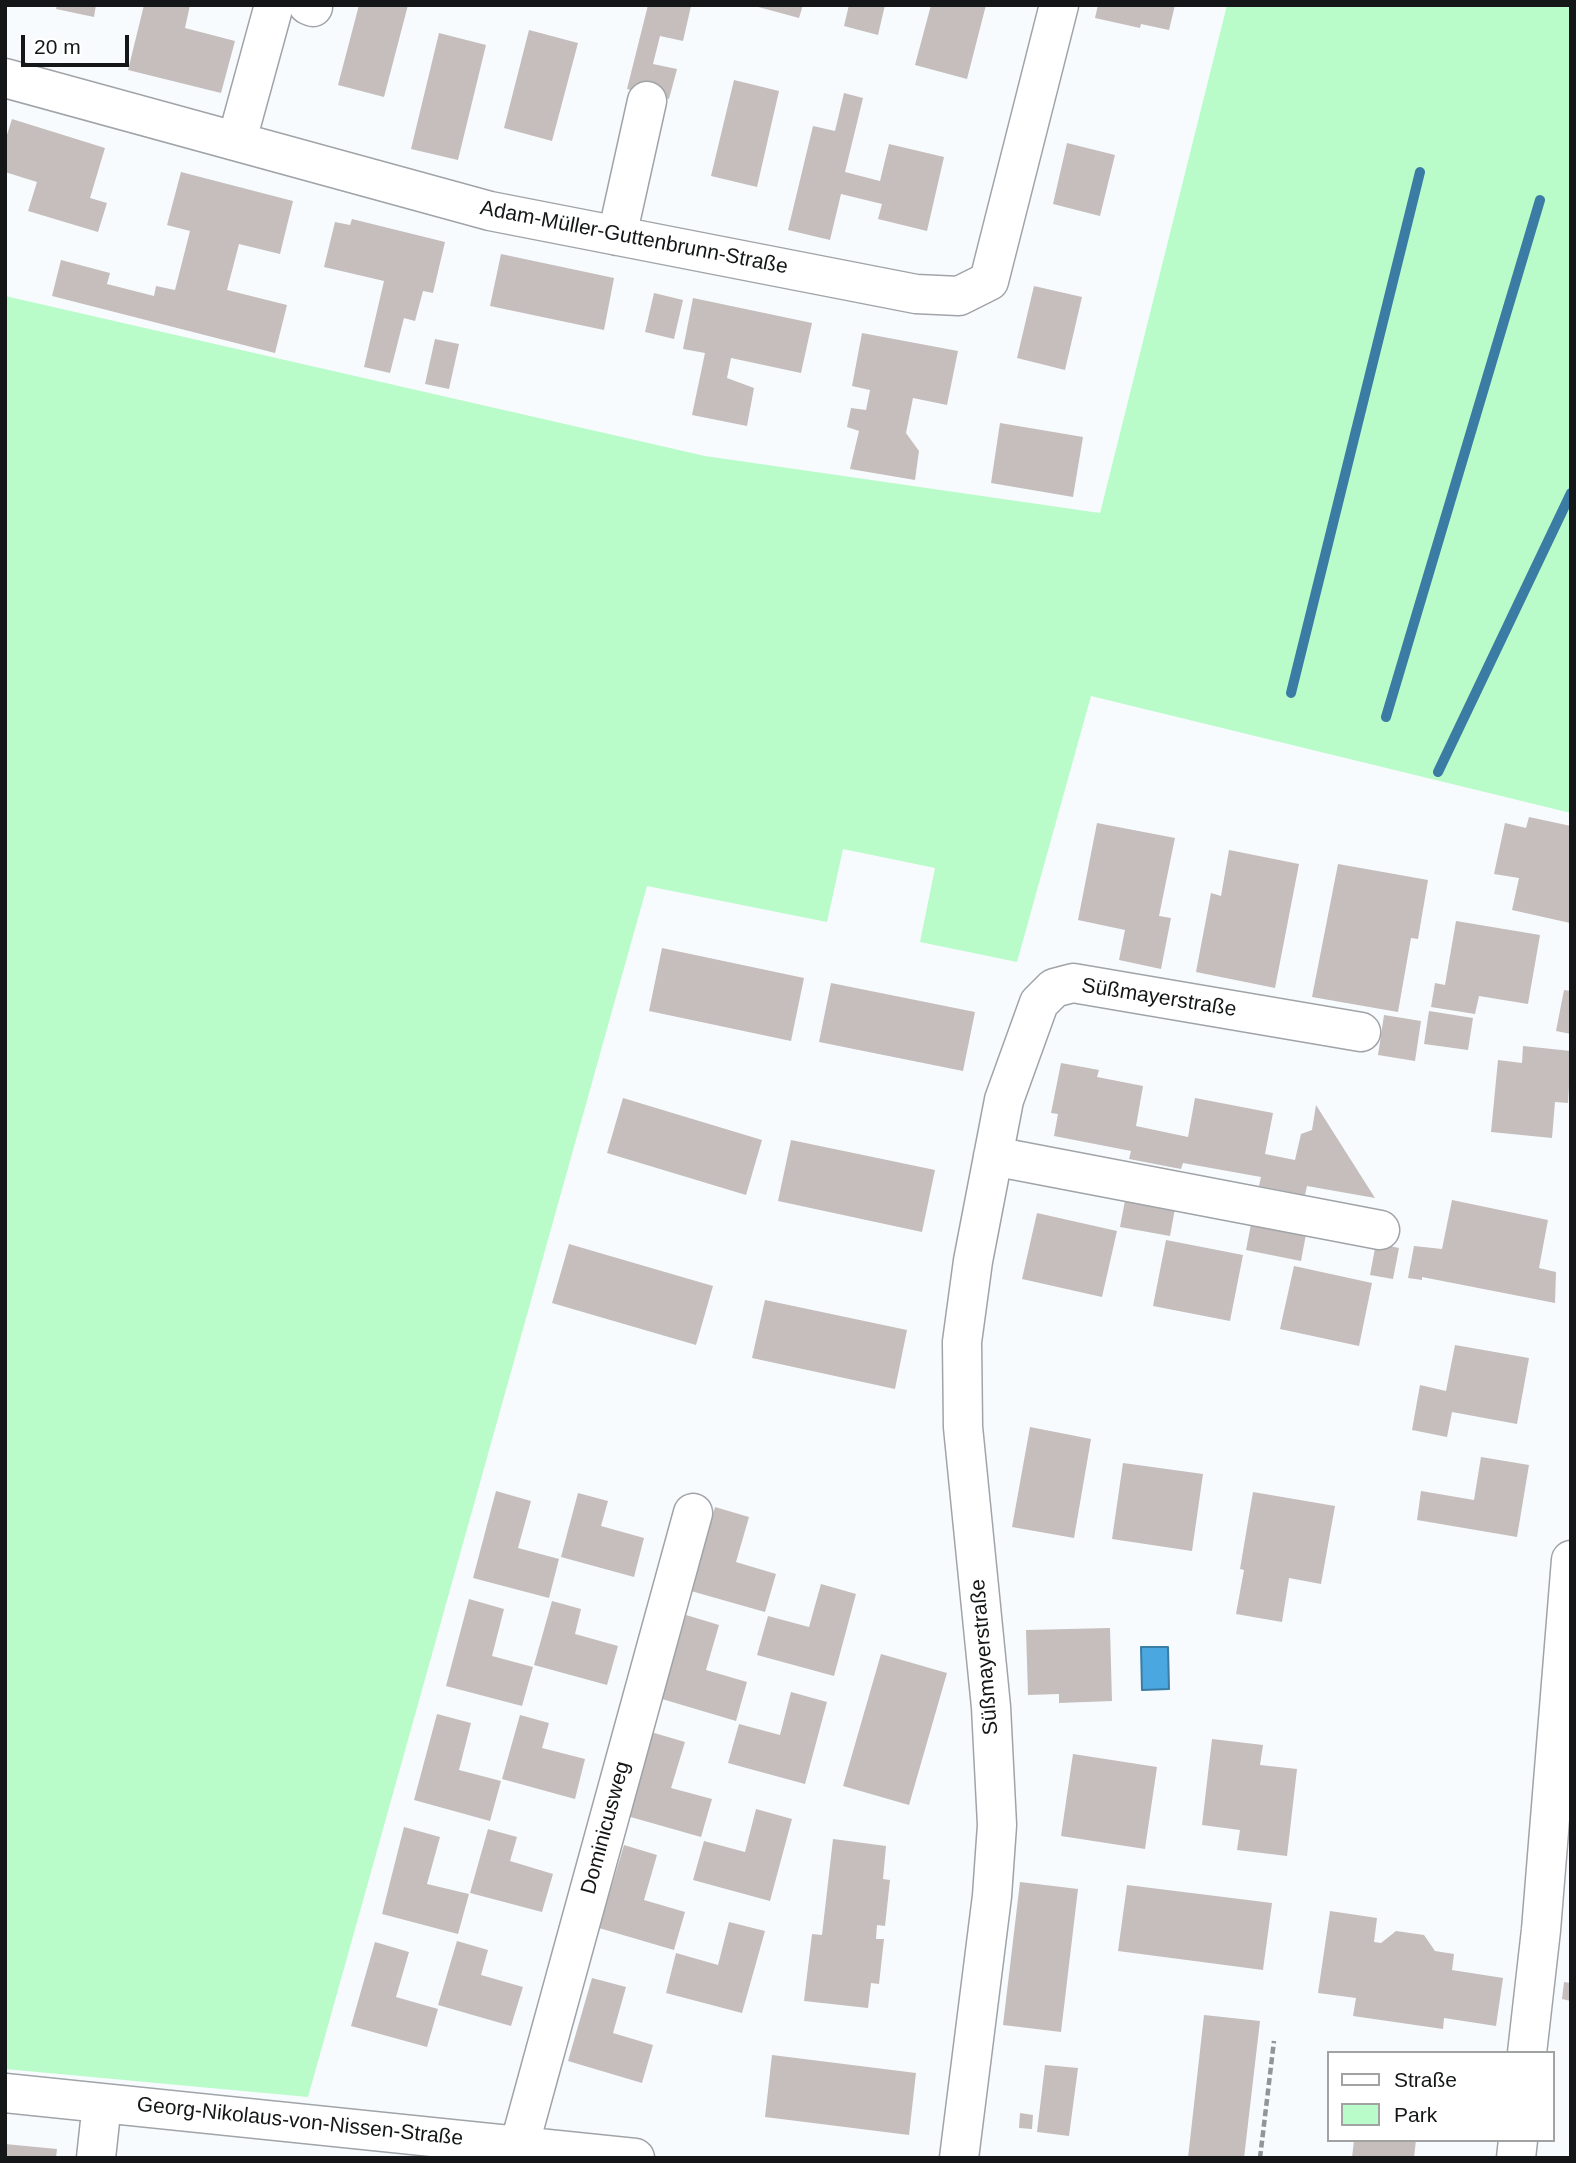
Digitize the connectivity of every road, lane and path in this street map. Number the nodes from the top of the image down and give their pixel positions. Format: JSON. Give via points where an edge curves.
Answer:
{"nodes":[{"id":1,"x":274,"y":5,"type":"edge"},
{"id":2,"x":1059,"y":5,"type":"edge"},
{"id":3,"x":5,"y":78,"type":"edge"},
{"id":4,"x":647,"y":101,"type":"dead end"},
{"id":5,"x":237,"y":140,"type":"junction"},
{"id":6,"x":617,"y":236,"type":"junction"},
{"id":7,"x":1361,"y":1031,"type":"dead end"},
{"id":8,"x":993,"y":1156,"type":"junction"},
{"id":9,"x":1380,"y":1230,"type":"dead end"},
{"id":10,"x":693,"y":1513,"type":"dead end"},
{"id":11,"x":1571,"y":1561,"type":"edge"},
{"id":12,"x":1274,"y":2040,"type":"dead end"},
{"id":13,"x":1527,"y":2051,"type":"edge"},
{"id":14,"x":5,"y":2093,"type":"edge"},
{"id":15,"x":102,"y":2103,"type":"junction"},
{"id":16,"x":520,"y":2143,"type":"junction"},
{"id":17,"x":96,"y":2158,"type":"edge"},
{"id":18,"x":635,"y":2158,"type":"edge"},
{"id":19,"x":959,"y":2158,"type":"edge"},
{"id":20,"x":1260,"y":2158,"type":"edge"}],
"edges":[{"from":1,"to":5,"type":"street"},
{"from":2,"to":6,"type":"street","name":"Adam-Müller-Guttenbrunn-Straße","via":[[989,281],[959,296],[916,294]]},
{"from":3,"to":5,"type":"street","name":"Adam-Müller-Guttenbrunn-Straße"},
{"from":4,"to":6,"type":"street"},
{"from":5,"to":6,"type":"street","name":"Adam-Müller-Guttenbrunn-Straße","via":[[490,211]]},
{"from":7,"to":8,"type":"street","name":"Süßmayerstraße","via":[[1073,984],[1054,988],[1039,1003],[1015,1067]]},
{"from":8,"to":9,"type":"street"},
{"from":8,"to":19,"type":"street","name":"Süßmayerstraße","via":[[973,1261],[962,1354],[963,1427],[991,1707],[997,1825]]},
{"from":10,"to":16,"type":"street","name":"Dominicusweg"},
{"from":11,"to":13,"type":"street"},
{"from":12,"to":20,"type":"path"},
{"from":14,"to":15,"type":"street","name":"Georg-Nikolaus-von-Nissen-Straße"},
{"from":15,"to":16,"type":"street","name":"Georg-Nikolaus-von-Nissen-Straße"},
{"from":15,"to":17,"type":"street"},
{"from":16,"to":18,"type":"street","name":"Georg-Nikolaus-von-Nissen-Straße"}]}
